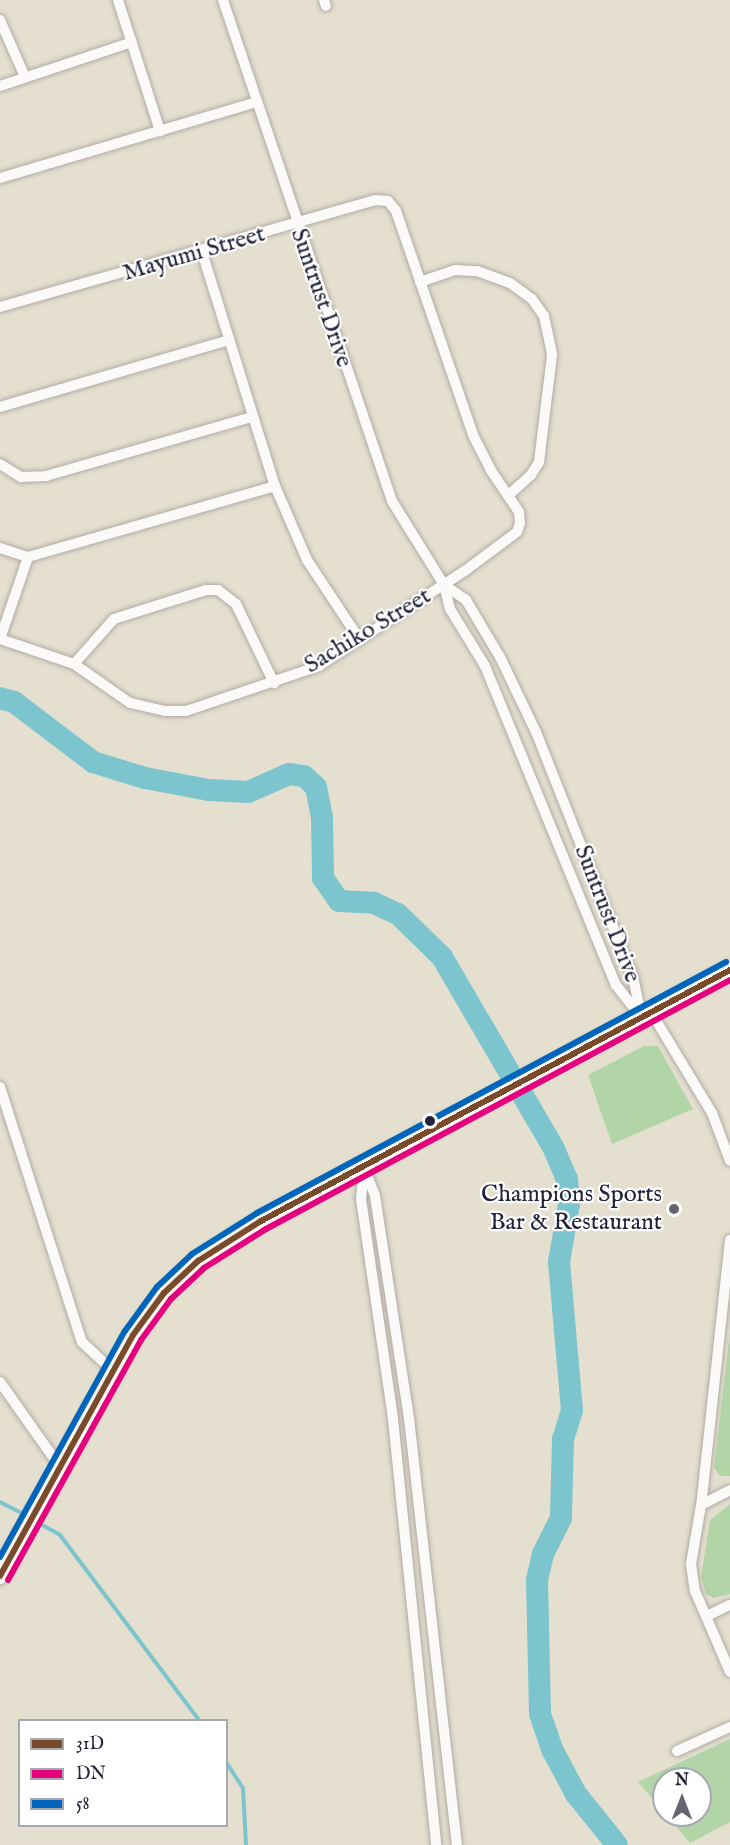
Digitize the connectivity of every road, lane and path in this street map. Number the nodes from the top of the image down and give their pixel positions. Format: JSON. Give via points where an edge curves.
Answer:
{"nodes":[{"id":1,"x":118,"y":0,"type":"edge"},
{"id":2,"x":223,"y":0,"type":"edge"},
{"id":3,"x":0,"y":20,"type":"edge"},
{"id":4,"x":132,"y":42,"type":"junction"},
{"id":5,"x":25,"y":77,"type":"junction"},
{"id":6,"x":0,"y":86,"type":"edge"},
{"id":7,"x":257,"y":102,"type":"junction"},
{"id":8,"x":160,"y":131,"type":"junction"},
{"id":9,"x":0,"y":178,"type":"edge"},
{"id":10,"x":296,"y":225,"type":"junction"},
{"id":11,"x":202,"y":252,"type":"junction"},
{"id":12,"x":420,"y":282,"type":"junction"},
{"id":13,"x":0,"y":307,"type":"edge"},
{"id":14,"x":229,"y":340,"type":"junction"},
{"id":15,"x":0,"y":407,"type":"edge"},
{"id":16,"x":252,"y":417,"type":"junction"},
{"id":17,"x":0,"y":464,"type":"edge"},
{"id":18,"x":275,"y":486,"type":"junction"},
{"id":19,"x":509,"y":495,"type":"junction"},
{"id":20,"x":0,"y":548,"type":"edge"},
{"id":21,"x":28,"y":557,"type":"junction"},
{"id":22,"x":444,"y":585,"type":"junction"},
{"id":23,"x":0,"y":639,"type":"edge"},
{"id":24,"x":360,"y":640,"type":"junction"},
{"id":25,"x":74,"y":664,"type":"junction"},
{"id":26,"x":274,"y":683,"type":"junction"},
{"id":27,"x":730,"y":970,"type":"edge"},
{"id":28,"x":646,"y":1015,"type":"junction"},
{"id":29,"x":0,"y":1087,"type":"edge"},
{"id":30,"x":730,"y":1161,"type":"edge"},
{"id":31,"x":364,"y":1167,"type":"junction"},
{"id":32,"x":730,"y":1240,"type":"edge"},
{"id":33,"x":113,"y":1371,"type":"junction"},
{"id":34,"x":0,"y":1382,"type":"edge"},
{"id":35,"x":56,"y":1474,"type":"junction"},
{"id":36,"x":730,"y":1490,"type":"edge"},
{"id":37,"x":701,"y":1505,"type":"junction"},
{"id":38,"x":0,"y":1576,"type":"edge"},
{"id":39,"x":730,"y":1605,"type":"edge"},
{"id":40,"x":707,"y":1616,"type":"junction"},
{"id":41,"x":730,"y":1672,"type":"edge"},
{"id":42,"x":730,"y":1727,"type":"edge"},
{"id":43,"x":677,"y":1751,"type":"dead end"},
{"id":44,"x":436,"y":1845,"type":"edge"},
{"id":45,"x":457,"y":1845,"type":"edge"}],
"edges":[{"from":1,"to":4,"type":"street"},
{"from":2,"to":7,"type":"street","name":"Suntrust Drive"},
{"from":3,"to":5,"type":"street"},
{"from":4,"to":5,"type":"street"},
{"from":4,"to":8,"type":"street"},
{"from":5,"to":6,"type":"street"},
{"from":7,"to":8,"type":"street"},
{"from":7,"to":10,"type":"street","name":"Suntrust Drive"},
{"from":8,"to":9,"type":"street"},
{"from":10,"to":11,"type":"street","name":"Mayumi Street"},
{"from":10,"to":12,"type":"street","name":"Mayumi Street","via":[[375,200],[388,201],[396,211]]},
{"from":10,"to":22,"type":"street","name":"Suntrust Drive","via":[[385,483],[411,534]]},
{"from":11,"to":13,"type":"street","name":"Mayumi Street"},
{"from":11,"to":14,"type":"street"},
{"from":12,"to":19,"type":"street","via":[[474,437]]},
{"from":12,"to":19,"type":"street","via":[[455,270],[477,271],[510,283],[532,299],[544,316],[552,355],[539,462],[531,476]]},
{"from":14,"to":15,"type":"street"},
{"from":14,"to":16,"type":"street"},
{"from":16,"to":17,"type":"street","via":[[46,476],[21,477]]},
{"from":16,"to":18,"type":"street"},
{"from":18,"to":21,"type":"street"},
{"from":18,"to":24,"type":"street","via":[[307,560]]},
{"from":19,"to":22,"type":"street","name":"Sachiko Street","via":[[520,523],[517,532]]},
{"from":20,"to":21,"type":"street"},
{"from":21,"to":23,"type":"street"},
{"from":22,"to":24,"type":"street","name":"Sachiko Street"},
{"from":22,"to":28,"type":"street","name":"Suntrust Drive","via":[[450,609],[485,666],[616,985]]},
{"from":22,"to":28,"type":"street","name":"Suntrust Drive","via":[[466,600],[500,657],[536,732]]},
{"from":23,"to":25,"type":"street","name":"Sachiko Street"},
{"from":24,"to":26,"type":"street","name":"Sachiko Street","via":[[319,666]]},
{"from":25,"to":26,"type":"street","name":"Sachiko Street","via":[[122,700],[165,711],[186,711]]},
{"from":25,"to":26,"type":"street","via":[[114,619],[206,590],[218,590],[236,604]]},
{"from":27,"to":28,"type":"main road"},
{"from":28,"to":30,"type":"street","via":[[711,1113]]},
{"from":28,"to":31,"type":"main road"},
{"from":29,"to":33,"type":"street","via":[[82,1342]]},
{"from":31,"to":33,"type":"main road","via":[[261,1221],[198,1261],[153,1305]]},
{"from":31,"to":44,"type":"street","via":[[362,1199],[393,1419]]},
{"from":31,"to":45,"type":"street","via":[[375,1196],[409,1418]]},
{"from":32,"to":37,"type":"street"},
{"from":33,"to":35,"type":"main road"},
{"from":34,"to":35,"type":"street"},
{"from":35,"to":38,"type":"main road"},
{"from":36,"to":37,"type":"street"},
{"from":37,"to":40,"type":"street","via":[[691,1564],[695,1591]]},
{"from":39,"to":40,"type":"street"},
{"from":40,"to":41,"type":"street"},
{"from":42,"to":43,"type":"street"}]}
